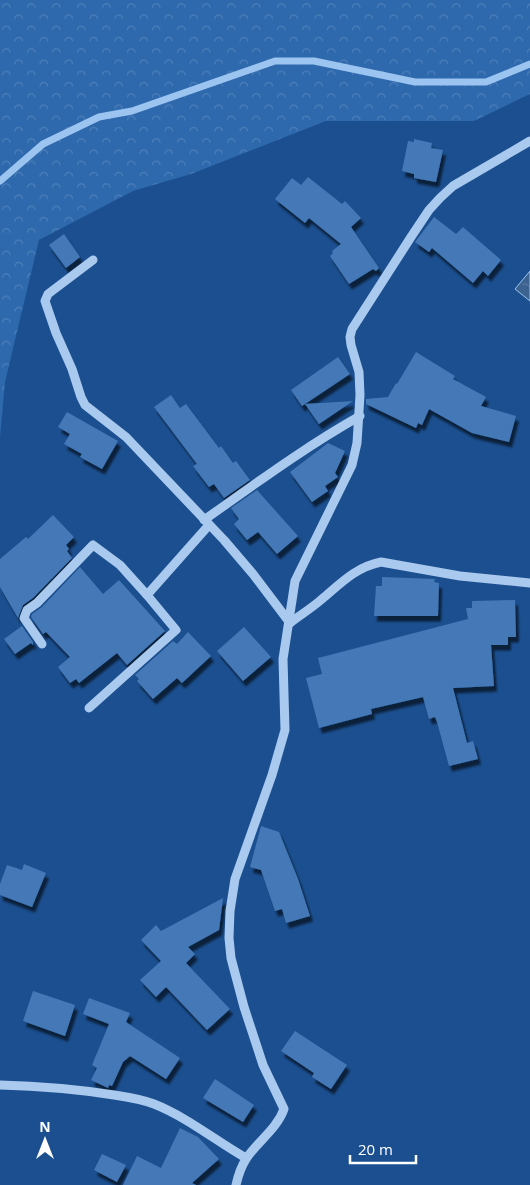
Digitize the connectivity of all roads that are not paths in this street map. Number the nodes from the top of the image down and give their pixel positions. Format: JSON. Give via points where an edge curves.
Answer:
{"nodes":[{"id":1,"x":530,"y":141,"type":"edge"},
{"id":2,"x":93,"y":260,"type":"dead end"},
{"id":3,"x":360,"y":416,"type":"junction"},
{"id":4,"x":206,"y":523,"type":"junction"},
{"id":5,"x":530,"y":583,"type":"edge"},
{"id":6,"x":147,"y":595,"type":"junction"},
{"id":7,"x":290,"y":623,"type":"junction"},
{"id":8,"x":42,"y":644,"type":"dead end"},
{"id":9,"x":89,"y":708,"type":"dead end"},
{"id":10,"x":0,"y":1085,"type":"edge"},
{"id":11,"x":246,"y":1158,"type":"junction"},
{"id":12,"x":236,"y":1185,"type":"edge"}],
"edges":[{"from":1,"to":3,"type":"lane","via":[[452,186],[428,210],[359,316],[350,337],[359,372]]},
{"from":2,"to":4,"type":"lane","via":[[48,294],[45,301],[81,397],[85,405],[126,437]]},
{"from":3,"to":4,"type":"lane","via":[[303,451]]},
{"from":3,"to":7,"type":"lane","via":[[352,465],[295,581]]},
{"from":4,"to":6,"type":"lane"},
{"from":4,"to":7,"type":"lane","via":[[253,574]]},
{"from":5,"to":7,"type":"lane","via":[[460,576],[381,562],[350,574]]},
{"from":6,"to":8,"type":"lane","via":[[120,565],[93,545],[27,610],[24,618]]},
{"from":6,"to":9,"type":"lane","via":[[176,630]]},
{"from":7,"to":11,"type":"lane","via":[[283,659],[284,730],[235,879],[230,911],[229,938],[244,1008],[263,1066],[284,1109],[265,1138]]},
{"from":10,"to":11,"type":"lane","via":[[42,1086],[142,1100],[177,1116]]},
{"from":11,"to":12,"type":"lane"}]}
